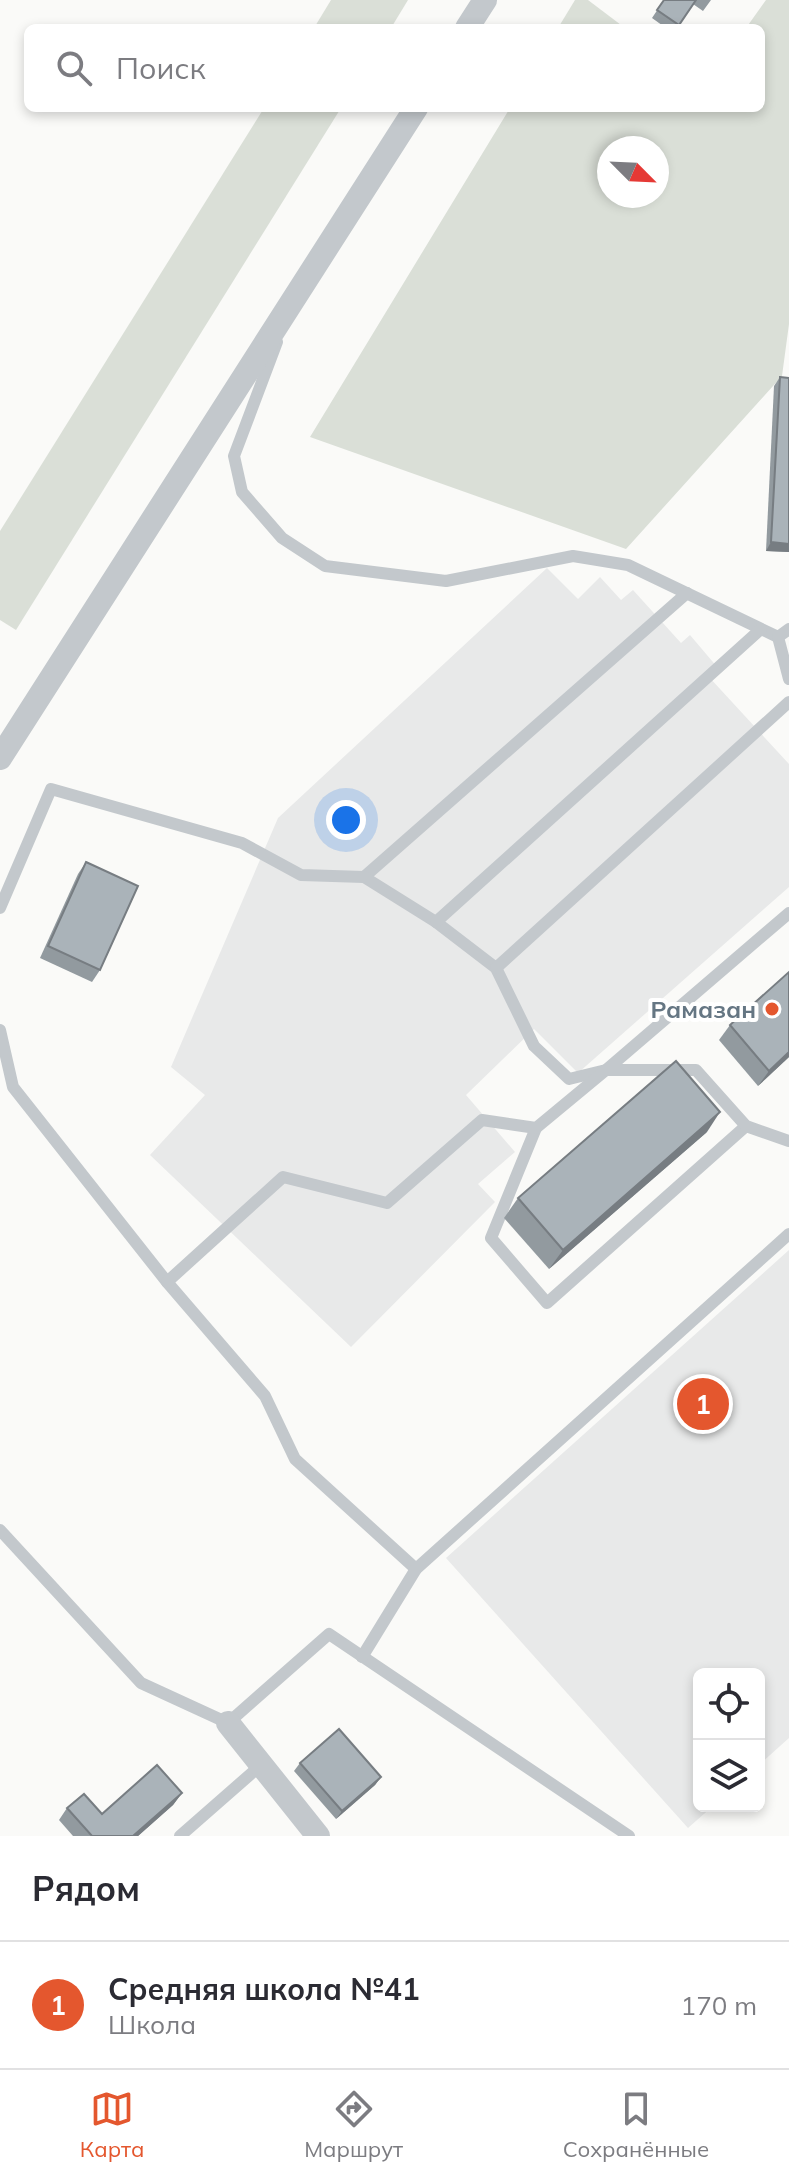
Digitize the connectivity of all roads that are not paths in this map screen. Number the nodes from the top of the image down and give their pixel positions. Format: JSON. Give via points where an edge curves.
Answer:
{"nodes":[{"id":1,"x":485,"y":0,"type":"edge"},
{"id":2,"x":470,"y":24,"type":"edge"},
{"id":3,"x":413,"y":112,"type":"edge"},
{"id":4,"x":294,"y":299,"type":"junction"},
{"id":5,"x":687,"y":593,"type":"junction"},
{"id":6,"x":761,"y":629,"type":"junction"},
{"id":7,"x":789,"y":629,"type":"edge"},
{"id":8,"x":778,"y":637,"type":"junction"},
{"id":9,"x":789,"y":679,"type":"edge"},
{"id":10,"x":789,"y":702,"type":"edge"},
{"id":11,"x":0,"y":758,"type":"edge"},
{"id":12,"x":364,"y":877,"type":"junction"},
{"id":13,"x":0,"y":908,"type":"edge"},
{"id":14,"x":789,"y":913,"type":"edge"},
{"id":15,"x":436,"y":922,"type":"junction"},
{"id":16,"x":496,"y":968,"type":"junction"},
{"id":17,"x":0,"y":1030,"type":"edge"},
{"id":18,"x":606,"y":1070,"type":"junction"},
{"id":19,"x":746,"y":1126,"type":"junction"},
{"id":20,"x":536,"y":1128,"type":"junction"},
{"id":21,"x":789,"y":1141,"type":"edge"},
{"id":22,"x":789,"y":1234,"type":"edge"},
{"id":23,"x":167,"y":1282,"type":"junction"},
{"id":24,"x":0,"y":1530,"type":"edge"},
{"id":25,"x":416,"y":1569,"type":"junction"},
{"id":26,"x":362,"y":1657,"type":"junction"},
{"id":27,"x":228,"y":1723,"type":"junction"},
{"id":28,"x":261,"y":1765,"type":"junction"},
{"id":29,"x":180,"y":1836,"type":"edge"},
{"id":30,"x":318,"y":1836,"type":"edge"},
{"id":31,"x":629,"y":1836,"type":"edge"}],
"edges":[{"from":1,"to":2,"type":"street"},
{"from":3,"to":4,"type":"street"},
{"from":4,"to":5,"type":"lane","via":[[234,456],[242,492],[282,538],[325,566],[446,581],[573,556],[628,565]]},
{"from":4,"to":11,"type":"street"},
{"from":5,"to":6,"type":"lane"},
{"from":5,"to":12,"type":"lane"},
{"from":6,"to":8,"type":"lane"},
{"from":6,"to":15,"type":"lane"},
{"from":7,"to":8,"type":"lane"},
{"from":8,"to":9,"type":"lane"},
{"from":10,"to":16,"type":"lane"},
{"from":12,"to":13,"type":"lane","via":[[301,875],[242,843],[51,789]]},
{"from":12,"to":15,"type":"lane"},
{"from":14,"to":18,"type":"lane"},
{"from":15,"to":16,"type":"lane"},
{"from":16,"to":18,"type":"lane","via":[[534,1046],[569,1079]]},
{"from":17,"to":23,"type":"lane","via":[[13,1087]]},
{"from":18,"to":19,"type":"lane","via":[[696,1070]]},
{"from":18,"to":20,"type":"lane"},
{"from":19,"to":20,"type":"lane","via":[[547,1303],[491,1238]]},
{"from":19,"to":21,"type":"lane"},
{"from":20,"to":23,"type":"lane","via":[[482,1120],[387,1203],[283,1177]]},
{"from":22,"to":25,"type":"lane"},
{"from":23,"to":25,"type":"lane","via":[[265,1396],[295,1459]]},
{"from":24,"to":27,"type":"lane","via":[[141,1683]]},
{"from":25,"to":26,"type":"lane"},
{"from":26,"to":27,"type":"lane","via":[[329,1634]]},
{"from":26,"to":31,"type":"lane"},
{"from":27,"to":28,"type":"street"},
{"from":28,"to":29,"type":"lane"},
{"from":28,"to":30,"type":"street"}]}
